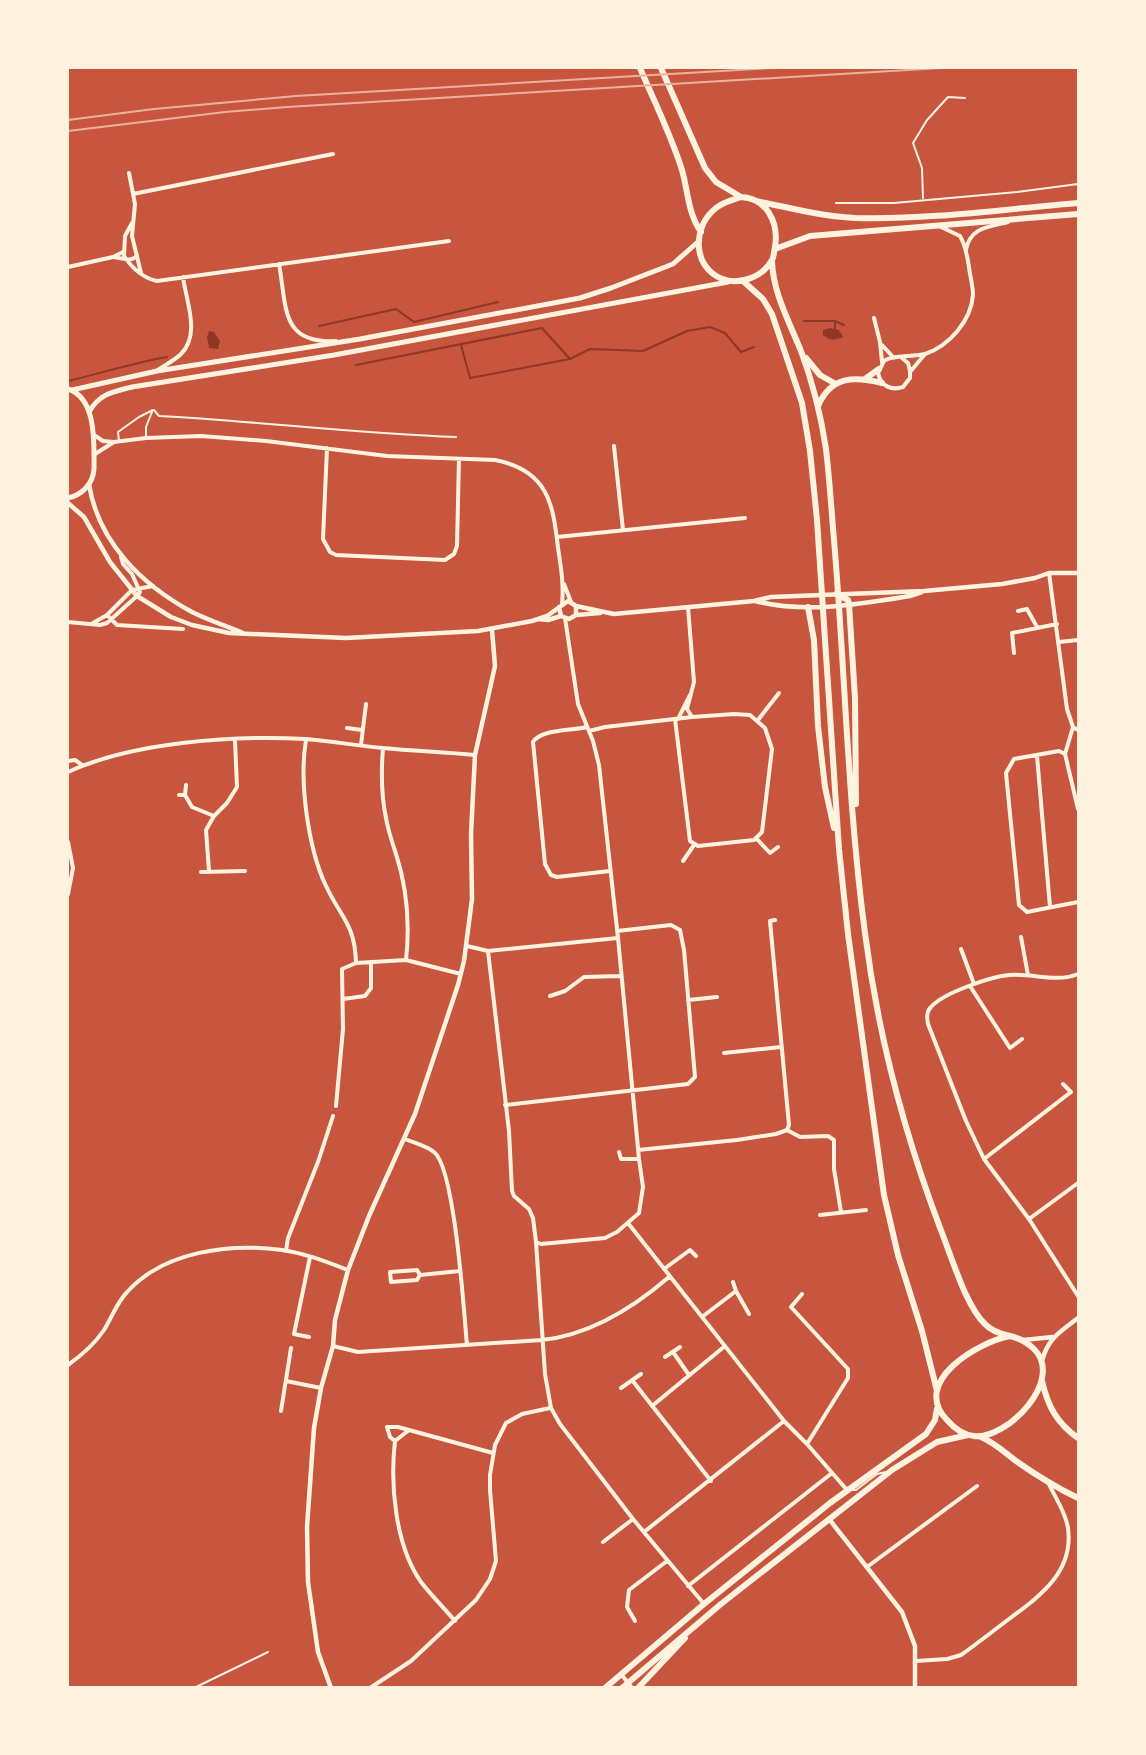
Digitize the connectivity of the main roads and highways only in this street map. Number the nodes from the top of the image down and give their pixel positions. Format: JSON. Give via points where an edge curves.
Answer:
{"nodes":[{"id":1,"x":640,"y":68,"type":"edge"},
{"id":2,"x":661,"y":68,"type":"edge"},
{"id":3,"x":741,"y":197,"type":"junction"},
{"id":4,"x":756,"y":201,"type":"junction"},
{"id":5,"x":1078,"y":203,"type":"edge"},
{"id":6,"x":1078,"y":214,"type":"edge"},
{"id":7,"x":701,"y":231,"type":"junction"},
{"id":8,"x":699,"y":241,"type":"junction"},
{"id":9,"x":774,"y":249,"type":"junction"},
{"id":10,"x":772,"y":261,"type":"junction"},
{"id":11,"x":743,"y":281,"type":"junction"},
{"id":12,"x":728,"y":282,"type":"junction"},
{"id":13,"x":802,"y":353,"type":"junction"},
{"id":14,"x":879,"y":369,"type":"road end"},
{"id":15,"x":865,"y":379,"type":"junction"},
{"id":16,"x":834,"y":383,"type":"junction"},
{"id":17,"x":882,"y":383,"type":"road end"},
{"id":18,"x":70,"y":390,"type":"edge"},
{"id":19,"x":818,"y":406,"type":"junction"},
{"id":20,"x":89,"y":412,"type":"junction"},
{"id":21,"x":68,"y":498,"type":"edge"},
{"id":22,"x":836,"y":594,"type":"road end"},
{"id":23,"x":808,"y":607,"type":"road end"},
{"id":24,"x":839,"y":849,"type":"junction"},
{"id":25,"x":857,"y":849,"type":"junction"},
{"id":26,"x":1010,"y":1336,"type":"junction"},
{"id":27,"x":1042,"y":1381,"type":"junction"},
{"id":28,"x":937,"y":1390,"type":"junction"},
{"id":29,"x":938,"y":1408,"type":"junction"},
{"id":30,"x":968,"y":1435,"type":"junction"},
{"id":31,"x":980,"y":1436,"type":"junction"},
{"id":32,"x":1078,"y":1438,"type":"edge"},
{"id":33,"x":1078,"y":1498,"type":"edge"},
{"id":34,"x":696,"y":1624,"type":"junction"},
{"id":35,"x":626,"y":1686,"type":"edge"},
{"id":36,"x":605,"y":1688,"type":"edge"},
{"id":37,"x":638,"y":1688,"type":"edge"}],
"edges":[{"from":1,"to":7,"type":"main road","via":[[672,141],[694,222]]},
{"from":2,"to":3,"type":"main road","via":[[705,168],[716,182]]},
{"from":3,"to":4,"type":"main road"},
{"from":3,"to":7,"type":"main road","via":[[716,207]]},
{"from":4,"to":5,"type":"main road","via":[[855,218],[916,217]]},
{"from":4,"to":9,"type":"main road","via":[[765,206],[774,220]]},
{"from":6,"to":9,"type":"main road","via":[[810,236]]},
{"from":7,"to":8,"type":"main road"},
{"from":8,"to":12,"type":"main road","via":[[704,264]]},
{"from":8,"to":18,"type":"main road","via":[[673,264],[580,298],[158,371]]},
{"from":9,"to":10,"type":"main road"},
{"from":10,"to":11,"type":"main road","via":[[760,273]]},
{"from":10,"to":13,"type":"main road","via":[[777,294]]},
{"from":11,"to":12,"type":"main road"},
{"from":11,"to":24,"type":"main road","via":[[763,299],[772,314],[799,393],[810,451]]},
{"from":12,"to":20,"type":"main road","via":[[334,355],[132,387],[105,394]]},
{"from":13,"to":16,"type":"main road","via":[[820,375]]},
{"from":13,"to":19,"type":"main road"},
{"from":14,"to":15,"type":"main road"},
{"from":15,"to":16,"type":"main road"},
{"from":15,"to":17,"type":"main road"},
{"from":16,"to":19,"type":"main road"},
{"from":18,"to":20,"type":"main road","via":[[86,403]]},
{"from":19,"to":25,"type":"main road","via":[[836,556]]},
{"from":20,"to":21,"type":"main road","via":[[94,477],[84,491]]},
{"from":22,"to":25,"type":"main road","via":[[849,604]]},
{"from":23,"to":24,"type":"main road","via":[[825,787]]},
{"from":24,"to":28,"type":"main road","via":[[884,1195]]},
{"from":25,"to":26,"type":"main road","via":[[873,988],[885,1055],[907,1131],[935,1216],[972,1304],[984,1324]]},
{"from":26,"to":27,"type":"main road","via":[[1023,1340],[1037,1352],[1042,1361]]},
{"from":26,"to":28,"type":"main road","via":[[989,1342],[954,1363]]},
{"from":27,"to":31,"type":"main road","via":[[1036,1395],[1006,1426]]},
{"from":27,"to":32,"type":"main road","via":[[1058,1421]]},
{"from":28,"to":29,"type":"main road"},
{"from":29,"to":30,"type":"main road","via":[[954,1428]]},
{"from":29,"to":36,"type":"main road","via":[[926,1434],[847,1490]]},
{"from":30,"to":31,"type":"main road"},
{"from":30,"to":34,"type":"main road","via":[[937,1442],[892,1470]]},
{"from":31,"to":33,"type":"main road"},
{"from":34,"to":35,"type":"main road"},
{"from":34,"to":37,"type":"main road"}]}
